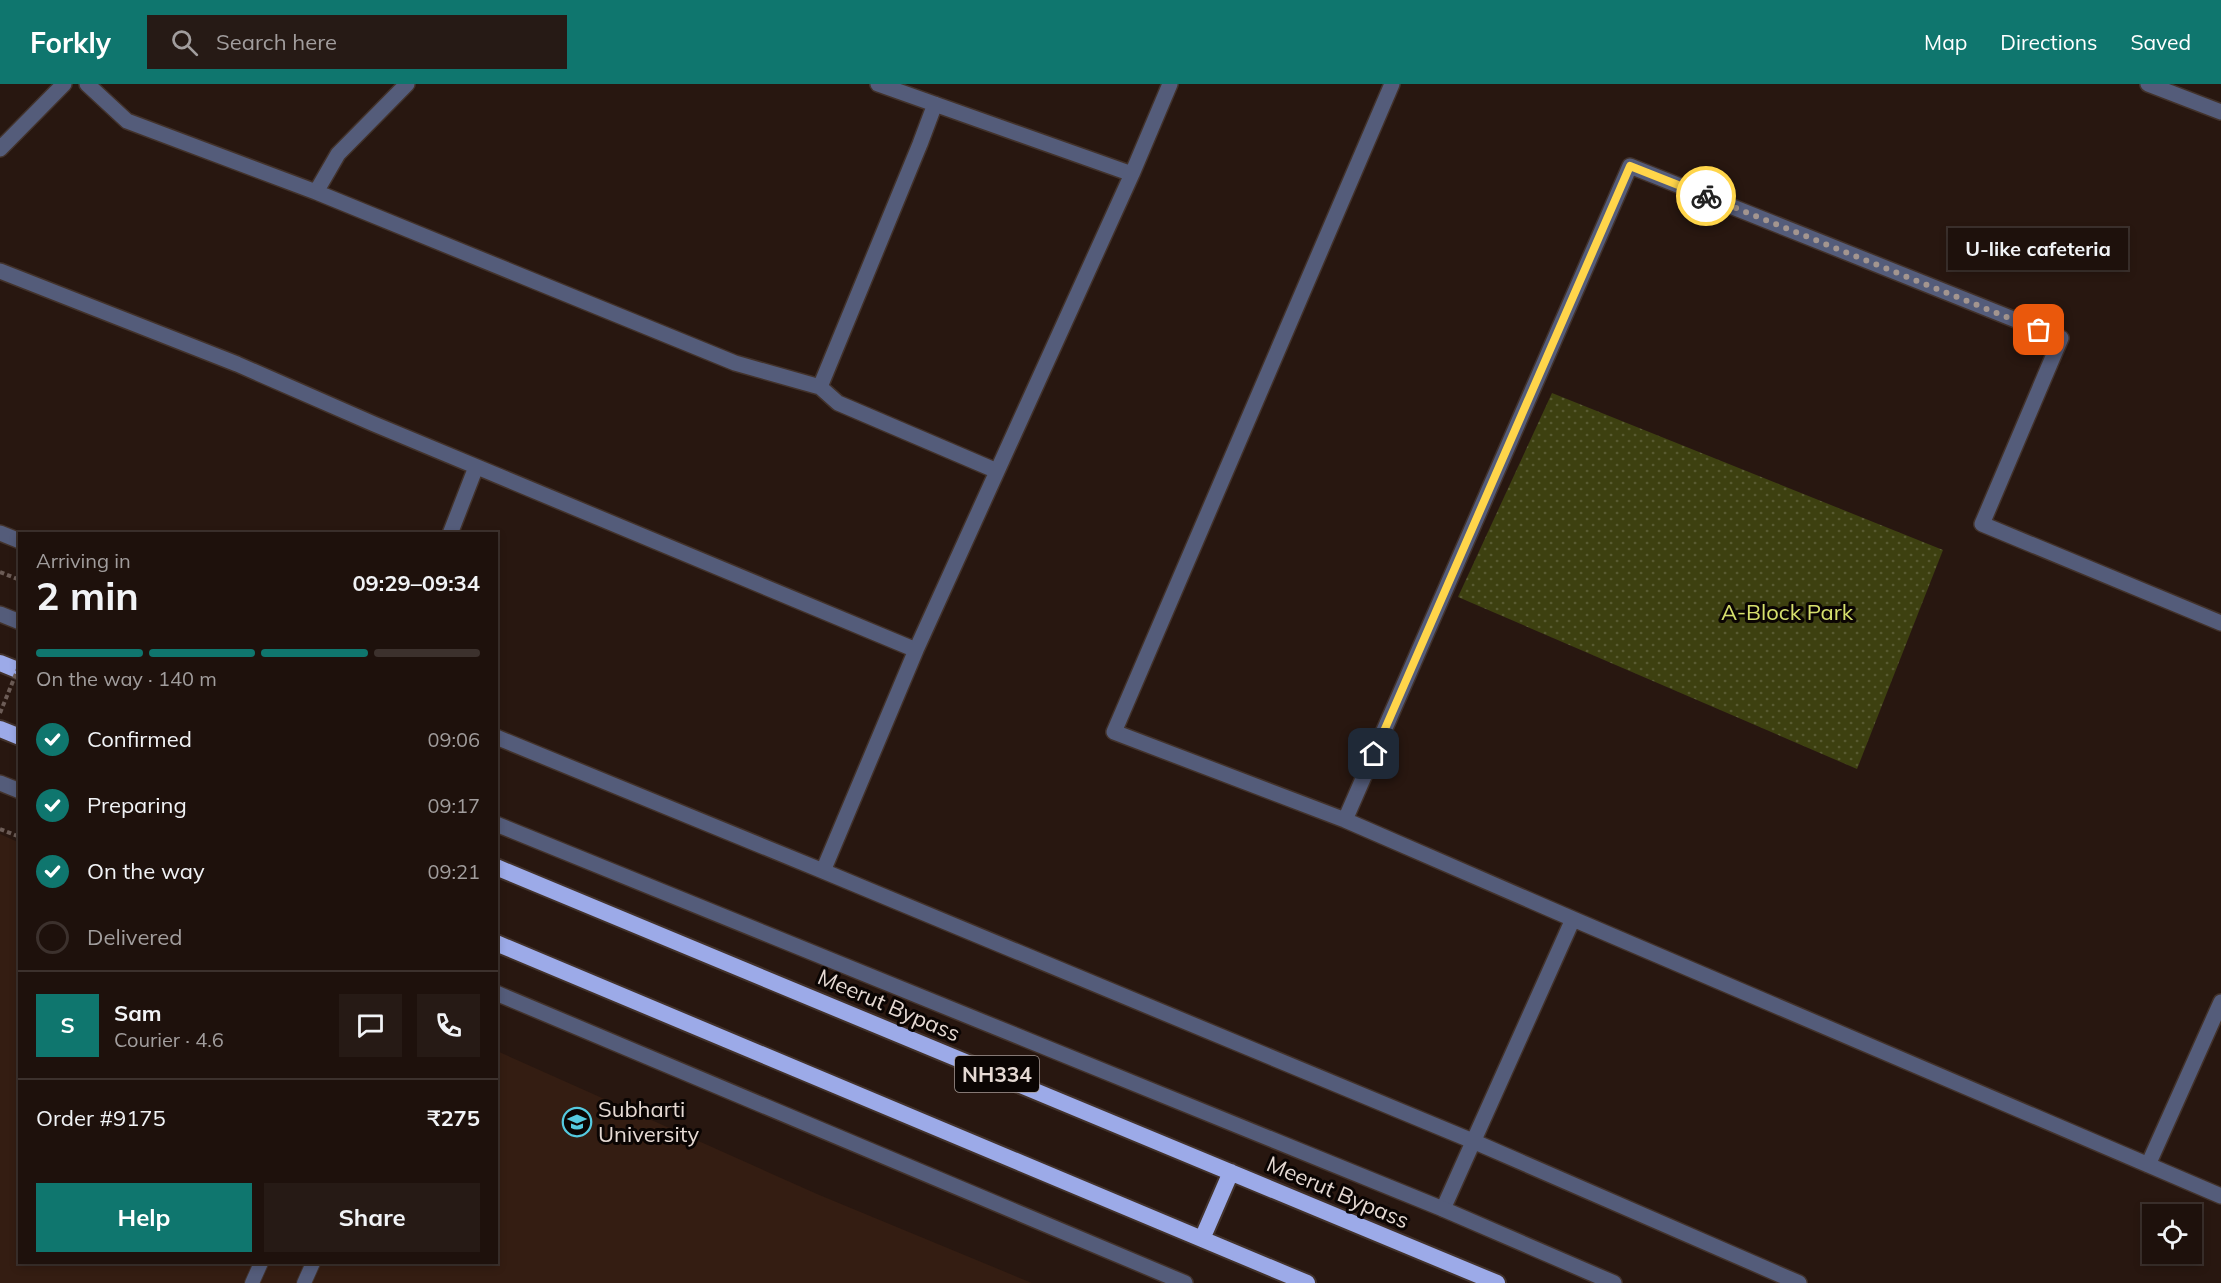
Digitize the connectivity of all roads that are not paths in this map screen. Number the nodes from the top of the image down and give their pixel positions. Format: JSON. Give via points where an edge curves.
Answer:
{"nodes":[{"id":1,"x":64,"y":84,"type":"edge"},
{"id":2,"x":87,"y":84,"type":"edge"},
{"id":3,"x":407,"y":84,"type":"edge"},
{"id":4,"x":878,"y":84,"type":"edge"},
{"id":5,"x":1170,"y":84,"type":"edge"},
{"id":6,"x":1392,"y":84,"type":"edge"},
{"id":7,"x":2148,"y":84,"type":"edge"},
{"id":8,"x":935,"y":104,"type":"junction"},
{"id":9,"x":2221,"y":112,"type":"edge"},
{"id":10,"x":0,"y":149,"type":"edge"},
{"id":11,"x":1132,"y":174,"type":"junction"},
{"id":12,"x":316,"y":192,"type":"junction"},
{"id":13,"x":0,"y":271,"type":"edge"},
{"id":14,"x":820,"y":387,"type":"junction"},
{"id":15,"x":476,"y":467,"type":"junction"},
{"id":16,"x":997,"y":471,"type":"junction"},
{"id":17,"x":451,"y":532,"type":"edge"},
{"id":18,"x":0,"y":533,"type":"edge"},
{"id":19,"x":18,"y":540,"type":"edge"},
{"id":20,"x":0,"y":614,"type":"edge"},
{"id":21,"x":18,"y":621,"type":"edge"},
{"id":22,"x":2221,"y":623,"type":"edge"},
{"id":23,"x":916,"y":650,"type":"junction"},
{"id":24,"x":0,"y":663,"type":"edge"},
{"id":25,"x":18,"y":670,"type":"edge"},
{"id":26,"x":0,"y":729,"type":"edge"},
{"id":27,"x":18,"y":736,"type":"edge"},
{"id":28,"x":498,"y":738,"type":"edge"},
{"id":29,"x":0,"y":783,"type":"edge"},
{"id":30,"x":18,"y":791,"type":"edge"},
{"id":31,"x":1345,"y":820,"type":"junction"},
{"id":32,"x":498,"y":825,"type":"edge"},
{"id":33,"x":498,"y":868,"type":"edge"},
{"id":34,"x":823,"y":871,"type":"junction"},
{"id":35,"x":1573,"y":919,"type":"junction"},
{"id":36,"x":498,"y":943,"type":"edge"},
{"id":37,"x":498,"y":994,"type":"edge"},
{"id":38,"x":2221,"y":1002,"type":"edge"},
{"id":39,"x":1475,"y":1142,"type":"junction"},
{"id":40,"x":2148,"y":1165,"type":"junction"},
{"id":41,"x":1231,"y":1172,"type":"junction"},
{"id":42,"x":2221,"y":1196,"type":"edge"},
{"id":43,"x":1443,"y":1209,"type":"junction"},
{"id":44,"x":1202,"y":1239,"type":"junction"},
{"id":45,"x":261,"y":1264,"type":"edge"},
{"id":46,"x":313,"y":1264,"type":"edge"},
{"id":47,"x":252,"y":1283,"type":"edge"},
{"id":48,"x":304,"y":1283,"type":"edge"},
{"id":49,"x":1185,"y":1283,"type":"edge"},
{"id":50,"x":1307,"y":1283,"type":"edge"},
{"id":51,"x":1497,"y":1283,"type":"edge"},
{"id":52,"x":1614,"y":1283,"type":"edge"},
{"id":53,"x":1799,"y":1283,"type":"edge"}],
"edges":[{"from":1,"to":10,"type":"street"},
{"from":2,"to":12,"type":"street","via":[[127,121]]},
{"from":3,"to":12,"type":"street","via":[[338,154]]},
{"from":4,"to":8,"type":"street"},
{"from":5,"to":11,"type":"street"},
{"from":6,"to":31,"type":"street","via":[[1114,732]]},
{"from":7,"to":9,"type":"street"},
{"from":8,"to":11,"type":"street"},
{"from":8,"to":14,"type":"street"},
{"from":11,"to":16,"type":"street"},
{"from":12,"to":14,"type":"street","via":[[735,363]]},
{"from":13,"to":15,"type":"street","via":[[237,364]]},
{"from":14,"to":16,"type":"street","via":[[838,403]]},
{"from":15,"to":17,"type":"street"},
{"from":15,"to":23,"type":"street"},
{"from":16,"to":23,"type":"street"},
{"from":18,"to":19,"type":"street"},
{"from":20,"to":21,"type":"street"},
{"from":22,"to":31,"type":"street","via":[[1982,524],[2061,338],[1630,166]]},
{"from":23,"to":34,"type":"street"},
{"from":24,"to":25,"type":"highway"},
{"from":26,"to":27,"type":"highway"},
{"from":28,"to":34,"type":"street"},
{"from":29,"to":30,"type":"street"},
{"from":31,"to":35,"type":"street"},
{"from":32,"to":43,"type":"street"},
{"from":33,"to":41,"type":"highway","name":"Meerut Bypass","number":"NH334"},
{"from":34,"to":39,"type":"street"},
{"from":35,"to":39,"type":"street"},
{"from":35,"to":40,"type":"street"},
{"from":36,"to":44,"type":"highway"},
{"from":37,"to":49,"type":"street"},
{"from":38,"to":40,"type":"street"},
{"from":39,"to":43,"type":"street"},
{"from":39,"to":53,"type":"street"},
{"from":40,"to":42,"type":"street"},
{"from":41,"to":44,"type":"highway"},
{"from":41,"to":51,"type":"highway","name":"Meerut Bypass","number":"NH334"},
{"from":43,"to":52,"type":"street"},
{"from":44,"to":50,"type":"highway"},
{"from":45,"to":47,"type":"lane"},
{"from":46,"to":48,"type":"lane"}]}
